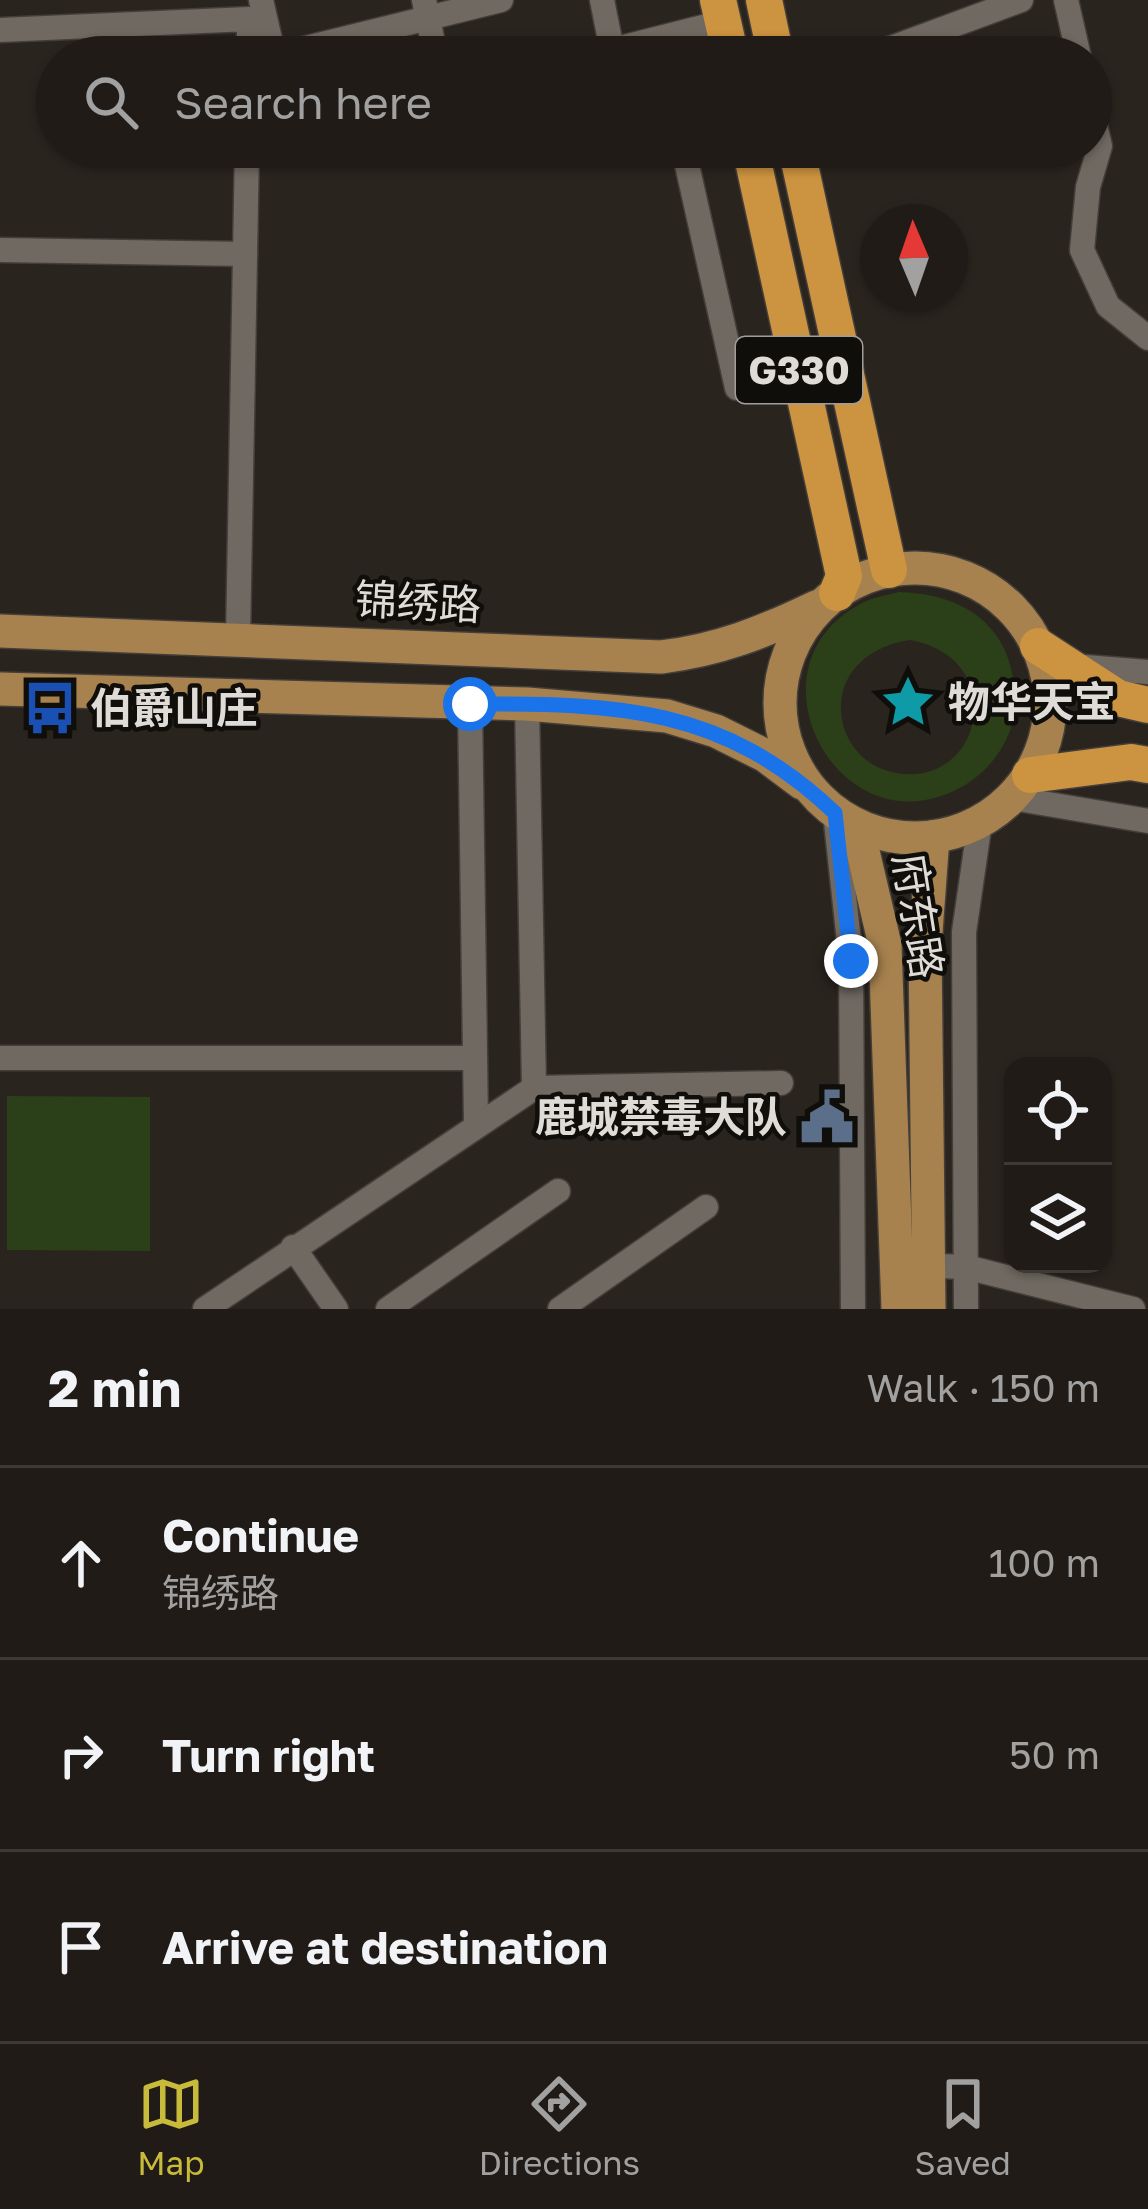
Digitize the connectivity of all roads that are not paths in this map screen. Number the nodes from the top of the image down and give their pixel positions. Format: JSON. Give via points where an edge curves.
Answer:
{"nodes":[{"id":1,"x":261,"y":0,"type":"edge"},
{"id":2,"x":501,"y":0,"type":"edge"},
{"id":3,"x":602,"y":0,"type":"edge"},
{"id":4,"x":764,"y":0,"type":"edge"},
{"id":5,"x":1021,"y":0,"type":"edge"},
{"id":6,"x":1066,"y":0,"type":"edge"},
{"id":7,"x":426,"y":9,"type":"edge"},
{"id":8,"x":724,"y":26,"type":"edge"},
{"id":9,"x":0,"y":29,"type":"edge"},
{"id":10,"x":249,"y":36,"type":"edge"},
{"id":11,"x":269,"y":36,"type":"edge"},
{"id":12,"x":339,"y":36,"type":"edge"},
{"id":13,"x":609,"y":36,"type":"edge"},
{"id":14,"x":677,"y":36,"type":"edge"},
{"id":15,"x":772,"y":36,"type":"edge"},
{"id":16,"x":924,"y":36,"type":"edge"},
{"id":17,"x":1074,"y":36,"type":"edge"},
{"id":18,"x":247,"y":168,"type":"edge"},
{"id":19,"x":688,"y":168,"type":"edge"},
{"id":20,"x":756,"y":168,"type":"edge"},
{"id":21,"x":801,"y":168,"type":"edge"},
{"id":22,"x":1094,"y":168,"type":"edge"},
{"id":23,"x":0,"y":250,"type":"edge"},
{"id":24,"x":245,"y":254,"type":"junction"},
{"id":25,"x":1148,"y":338,"type":"edge"},
{"id":26,"x":737,"y":388,"type":"dead end"},
{"id":27,"x":889,"y":570,"type":"junction"},
{"id":28,"x":830,"y":598,"type":"junction"},
{"id":29,"x":0,"y":632,"type":"edge"},
{"id":30,"x":238,"y":639,"type":"junction"},
{"id":31,"x":1053,"y":656,"type":"junction"},
{"id":32,"x":1148,"y":672,"type":"edge"},
{"id":33,"x":0,"y":689,"type":"edge"},
{"id":34,"x":470,"y":704,"type":"junction"},
{"id":35,"x":527,"y":704,"type":"junction"},
{"id":36,"x":1148,"y":705,"type":"edge"},
{"id":37,"x":1148,"y":765,"type":"edge"},
{"id":38,"x":807,"y":786,"type":"junction"},
{"id":39,"x":1021,"y":787,"type":"junction"},
{"id":40,"x":846,"y":819,"type":"junction"},
{"id":41,"x":1148,"y":821,"type":"edge"},
{"id":42,"x":980,"y":822,"type":"junction"},
{"id":43,"x":932,"y":837,"type":"junction"},
{"id":44,"x":0,"y":1058,"type":"edge"},
{"id":45,"x":475,"y":1058,"type":"junction"},
{"id":46,"x":781,"y":1083,"type":"dead end"},
{"id":47,"x":534,"y":1088,"type":"junction"},
{"id":48,"x":476,"y":1124,"type":"junction"},
{"id":49,"x":558,"y":1190,"type":"dead end"},
{"id":50,"x":706,"y":1207,"type":"dead end"},
{"id":51,"x":293,"y":1247,"type":"junction"},
{"id":52,"x":914,"y":1265,"type":"junction"},
{"id":53,"x":966,"y":1267,"type":"junction"},
{"id":54,"x":205,"y":1309,"type":"edge"},
{"id":55,"x":336,"y":1309,"type":"edge"},
{"id":56,"x":388,"y":1309,"type":"edge"},
{"id":57,"x":560,"y":1309,"type":"edge"},
{"id":58,"x":853,"y":1309,"type":"edge"},
{"id":59,"x":898,"y":1309,"type":"edge"},
{"id":60,"x":929,"y":1309,"type":"edge"},
{"id":61,"x":965,"y":1309,"type":"edge"},
{"id":62,"x":1133,"y":1309,"type":"edge"}],
"edges":[{"from":1,"to":11,"type":"street"},
{"from":2,"to":7,"type":"street"},
{"from":3,"to":13,"type":"street"},
{"from":4,"to":15,"type":"highway"},
{"from":5,"to":16,"type":"street"},
{"from":6,"to":17,"type":"street"},
{"from":7,"to":12,"type":"street"},
{"from":8,"to":14,"type":"street"},
{"from":9,"to":10,"type":"street","via":[[249,19]]},
{"from":18,"to":24,"type":"street"},
{"from":19,"to":26,"type":"street"},
{"from":20,"to":28,"type":"highway","number":"G330","via":[[844,576]]},
{"from":21,"to":27,"type":"highway","number":"G330"},
{"from":22,"to":25,"type":"street","via":[[1082,250],[1108,306]]},
{"from":23,"to":24,"type":"street"},
{"from":24,"to":30,"type":"street"},
{"from":27,"to":28,"type":"main road"},
{"from":27,"to":31,"type":"main road","via":[[942,571],[980,585]]},
{"from":28,"to":30,"type":"main road","name":"锦绣路","via":[[750,638],[661,657]]},
{"from":28,"to":38,"type":"main road","via":[[804,625],[779,689],[790,757]]},
{"from":29,"to":30,"type":"main road","name":"锦绣路"},
{"from":31,"to":32,"type":"street"},
{"from":31,"to":36,"type":"highway","via":[[1118,698]]},
{"from":31,"to":39,"type":"main road","via":[[1043,747]]},
{"from":33,"to":34,"type":"main road"},
{"from":34,"to":35,"type":"main road"},
{"from":34,"to":45,"type":"street"},
{"from":35,"to":38,"type":"main road","via":[[683,721],[766,756]]},
{"from":35,"to":47,"type":"street"},
{"from":37,"to":39,"type":"highway"},
{"from":38,"to":40,"type":"main road"},
{"from":39,"to":41,"type":"street"},
{"from":39,"to":42,"type":"main road"},
{"from":40,"to":43,"type":"main road","via":[[904,838]]},
{"from":40,"to":52,"type":"main road","name":"府东路","via":[[884,945]]},
{"from":40,"to":58,"type":"street"},
{"from":42,"to":43,"type":"main road"},
{"from":42,"to":53,"type":"street","via":[[964,932]]},
{"from":43,"to":52,"type":"main road","name":"府东路"},
{"from":44,"to":45,"type":"street"},
{"from":45,"to":48,"type":"street"},
{"from":46,"to":47,"type":"street"},
{"from":47,"to":48,"type":"street"},
{"from":48,"to":51,"type":"street"},
{"from":49,"to":56,"type":"street"},
{"from":50,"to":57,"type":"street"},
{"from":51,"to":54,"type":"street"},
{"from":51,"to":55,"type":"street"},
{"from":52,"to":53,"type":"street"},
{"from":52,"to":59,"type":"main road","name":"府东路"},
{"from":52,"to":60,"type":"main road","name":"府东路"},
{"from":53,"to":61,"type":"street"},
{"from":53,"to":62,"type":"street"}]}
